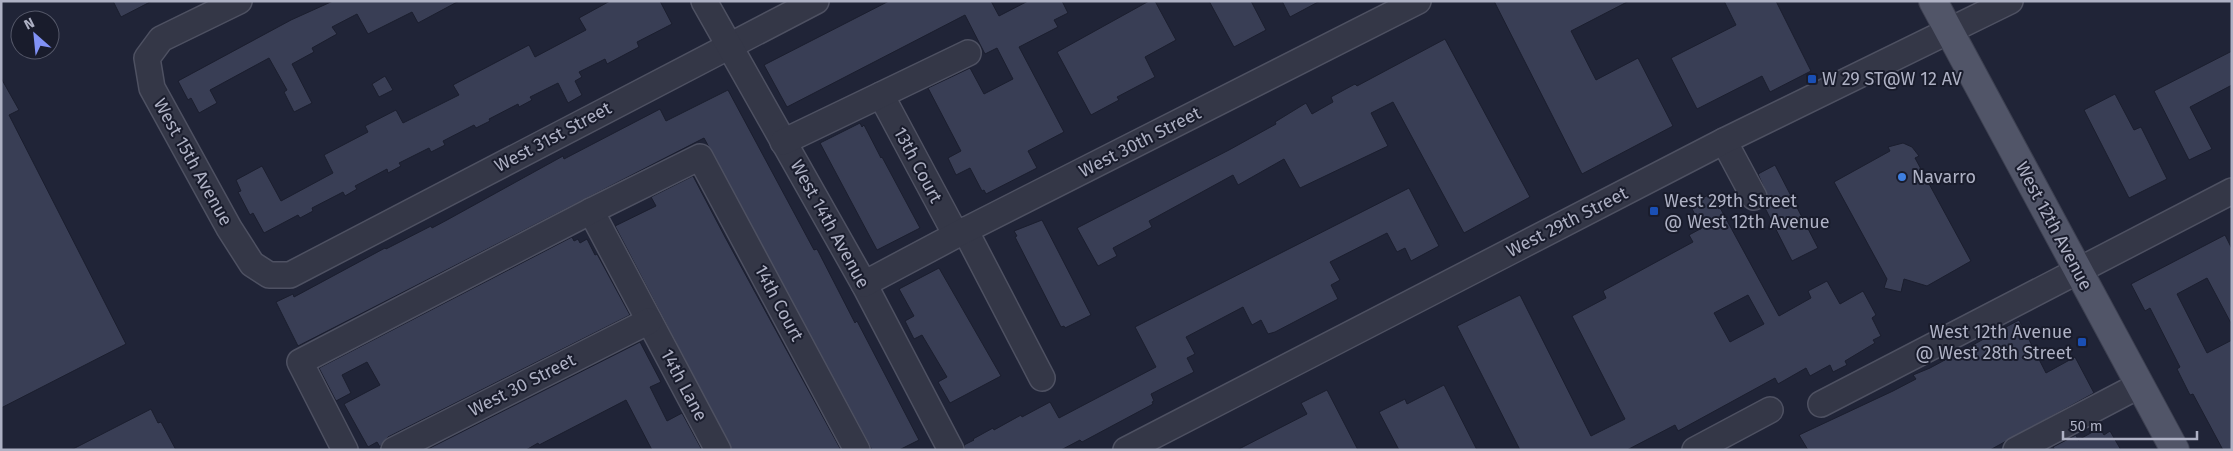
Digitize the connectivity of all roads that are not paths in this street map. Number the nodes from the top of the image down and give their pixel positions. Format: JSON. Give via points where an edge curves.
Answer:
{"nodes":[{"id":1,"x":704,"y":1,"type":"edge"},
{"id":2,"x":816,"y":1,"type":"edge"},
{"id":3,"x":1418,"y":1,"type":"edge"},
{"id":4,"x":1933,"y":1,"type":"edge"},
{"id":5,"x":2010,"y":1,"type":"edge"},
{"id":6,"x":227,"y":4,"type":"edge"},
{"id":7,"x":1949,"y":33,"type":"junction"},
{"id":8,"x":728,"y":46,"type":"junction"},
{"id":9,"x":968,"y":52,"type":"dead end"},
{"id":10,"x":881,"y":95,"type":"junction"},
{"id":11,"x":1724,"y":141,"type":"junction"},
{"id":12,"x":783,"y":142,"type":"junction"},
{"id":13,"x":2232,"y":191,"type":"edge"},
{"id":14,"x":1754,"y":197,"type":"dead end"},
{"id":15,"x":590,"y":211,"type":"junction"},
{"id":16,"x":960,"y":233,"type":"junction"},
{"id":17,"x":2078,"y":270,"type":"junction"},
{"id":18,"x":290,"y":275,"type":"joint"},
{"id":19,"x":864,"y":284,"type":"junction"},
{"id":20,"x":649,"y":321,"type":"junction"},
{"id":21,"x":1042,"y":378,"type":"dead end"},
{"id":22,"x":2140,"y":385,"type":"junction"},
{"id":23,"x":1821,"y":404,"type":"dead end"},
{"id":24,"x":1770,"y":410,"type":"dead end"},
{"id":25,"x":345,"y":450,"type":"edge"},
{"id":26,"x":394,"y":450,"type":"edge"},
{"id":27,"x":718,"y":450,"type":"edge"},
{"id":28,"x":858,"y":450,"type":"edge"},
{"id":29,"x":951,"y":450,"type":"edge"},
{"id":30,"x":1126,"y":450,"type":"edge"},
{"id":31,"x":1694,"y":450,"type":"edge"},
{"id":32,"x":2016,"y":450,"type":"edge"},
{"id":33,"x":2175,"y":450,"type":"edge"}],
"edges":[{"from":1,"to":8,"type":"street","name":"West 14th Avenue"},
{"from":2,"to":8,"type":"street","name":"West 31st Street"},
{"from":3,"to":16,"type":"street","name":"West 30th Street"},
{"from":4,"to":7,"type":"main road","name":"West 12th Avenue"},
{"from":5,"to":7,"type":"street","name":"West 29th Street"},
{"from":6,"to":18,"type":"street","name":"West 15th Avenue","via":[[161,39],[147,58],[152,88],[252,264],[269,275]]},
{"from":7,"to":11,"type":"street","name":"West 29th Street"},
{"from":7,"to":17,"type":"main road","name":"West 12th Avenue"},
{"from":8,"to":12,"type":"street","name":"West 14th Avenue"},
{"from":8,"to":18,"type":"street","name":"West 31st Street"},
{"from":9,"to":10,"type":"street"},
{"from":10,"to":12,"type":"street"},
{"from":10,"to":16,"type":"street","name":"13th Court"},
{"from":11,"to":14,"type":"street"},
{"from":11,"to":30,"type":"street","name":"West 29th Street"},
{"from":12,"to":19,"type":"street","name":"West 14th Avenue"},
{"from":13,"to":17,"type":"street"},
{"from":15,"to":20,"type":"street","name":"14th Lane"},
{"from":15,"to":25,"type":"street","via":[[300,362]]},
{"from":15,"to":28,"type":"street","name":"14th Court","via":[[700,157]]},
{"from":16,"to":19,"type":"street","name":"West 30th Street"},
{"from":16,"to":21,"type":"street","name":"13th Court"},
{"from":17,"to":22,"type":"main road","name":"West 12th Avenue"},
{"from":17,"to":23,"type":"street"},
{"from":19,"to":29,"type":"street","name":"West 14th Avenue"},
{"from":20,"to":26,"type":"street","name":"West 30 Street"},
{"from":20,"to":27,"type":"street","name":"14th Lane"},
{"from":22,"to":32,"type":"street"},
{"from":22,"to":33,"type":"main road","name":"West 12th Avenue"},
{"from":24,"to":31,"type":"street"}]}
